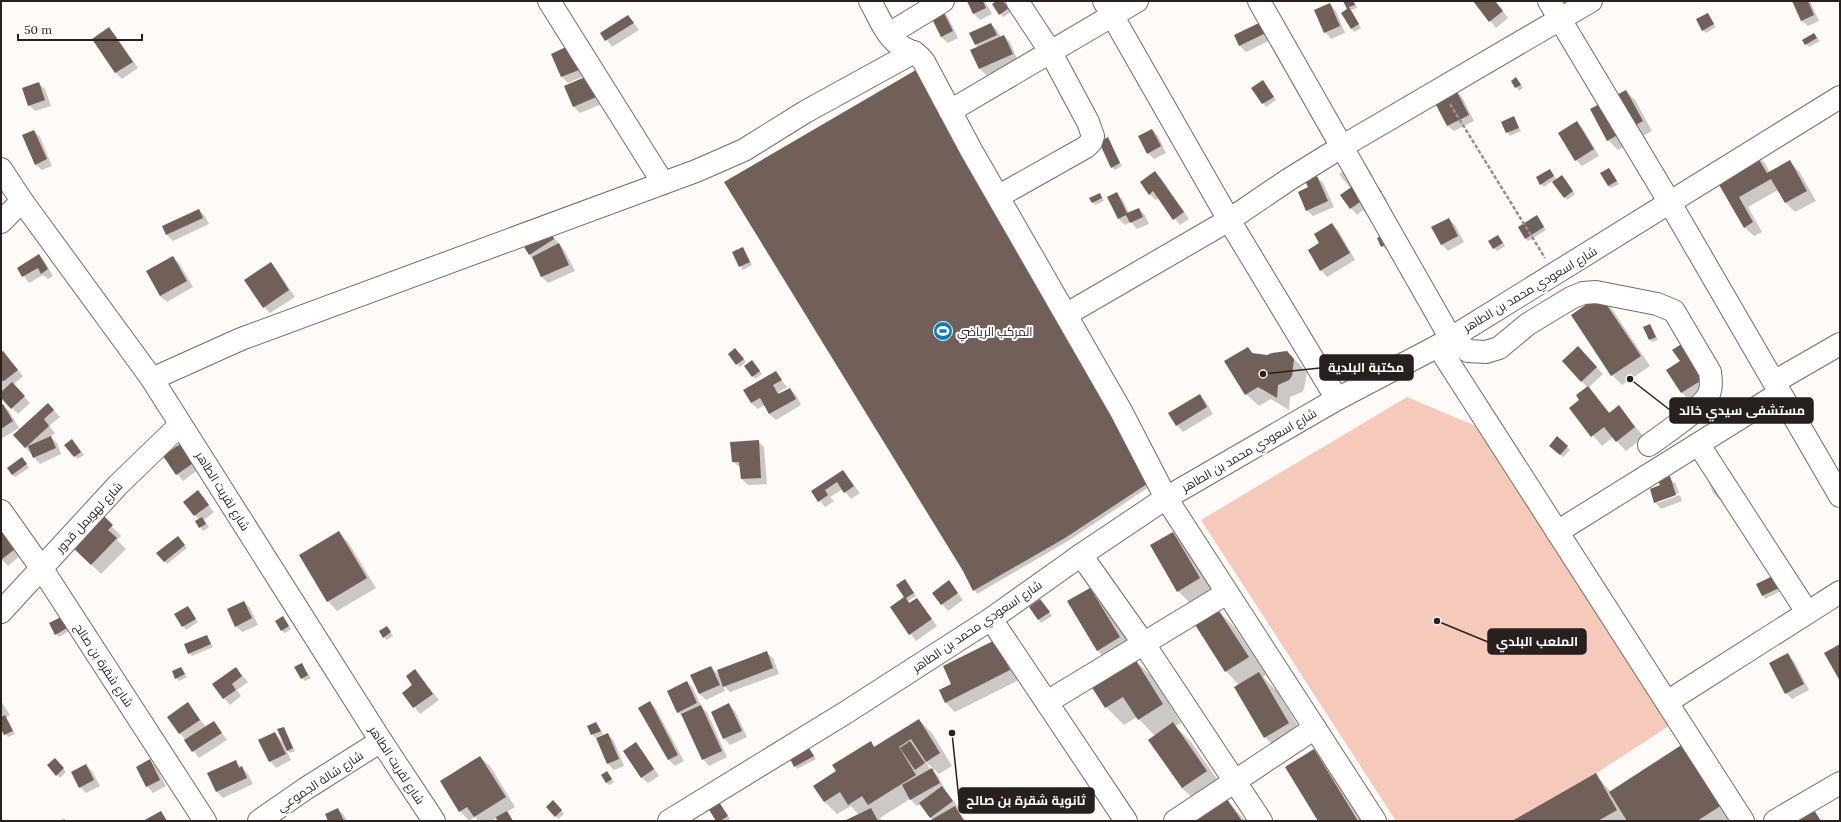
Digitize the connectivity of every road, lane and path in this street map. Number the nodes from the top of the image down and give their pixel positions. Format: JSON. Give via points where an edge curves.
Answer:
{"nodes":[{"id":1,"x":549,"y":1,"type":"edge"},
{"id":2,"x":870,"y":1,"type":"edge"},
{"id":3,"x":943,"y":1,"type":"edge"},
{"id":4,"x":1017,"y":1,"type":"edge"},
{"id":5,"x":1137,"y":1,"type":"edge"},
{"id":6,"x":1259,"y":1,"type":"edge"},
{"id":7,"x":1591,"y":1,"type":"edge"},
{"id":8,"x":1108,"y":8,"type":"edge"},
{"id":9,"x":1554,"y":10,"type":"edge"},
{"id":10,"x":889,"y":34,"type":"junction"},
{"id":11,"x":1050,"y":51,"type":"junction"},
{"id":12,"x":914,"y":52,"type":"junction"},
{"id":13,"x":1440,"y":88,"type":"junction"},
{"id":14,"x":1840,"y":97,"type":"edge"},
{"id":15,"x":950,"y":111,"type":"junction"},
{"id":16,"x":1343,"y":146,"type":"junction"},
{"id":17,"x":3,"y":175,"type":"edge"},
{"id":18,"x":663,"y":183,"type":"junction"},
{"id":19,"x":999,"y":196,"type":"junction"},
{"id":20,"x":22,"y":201,"type":"junction"},
{"id":21,"x":1670,"y":203,"type":"junction"},
{"id":22,"x":1229,"y":220,"type":"junction"},
{"id":23,"x":1,"y":222,"type":"edge"},
{"id":24,"x":1555,"y":274,"type":"junction"},
{"id":25,"x":1067,"y":314,"type":"junction"},
{"id":26,"x":1444,"y":342,"type":"junction"},
{"id":27,"x":1840,"y":344,"type":"edge"},
{"id":28,"x":152,"y":379,"type":"junction"},
{"id":29,"x":1777,"y":388,"type":"junction"},
{"id":30,"x":1337,"y":399,"type":"junction"},
{"id":31,"x":180,"y":425,"type":"junction"},
{"id":32,"x":1649,"y":445,"type":"dead end"},
{"id":33,"x":1699,"y":445,"type":"junction"},
{"id":34,"x":1840,"y":496,"type":"edge"},
{"id":35,"x":1166,"y":498,"type":"junction"},
{"id":36,"x":1,"y":511,"type":"edge"},
{"id":37,"x":1556,"y":532,"type":"junction"},
{"id":38,"x":1081,"y":555,"type":"junction"},
{"id":39,"x":42,"y":569,"type":"junction"},
{"id":40,"x":1840,"y":592,"type":"edge"},
{"id":41,"x":1227,"y":593,"type":"junction"},
{"id":42,"x":1,"y":612,"type":"edge"},
{"id":43,"x":1807,"y":612,"type":"junction"},
{"id":44,"x":991,"y":619,"type":"junction"},
{"id":45,"x":1144,"y":644,"type":"junction"},
{"id":46,"x":1047,"y":702,"type":"junction"},
{"id":47,"x":1667,"y":702,"type":"junction"},
{"id":48,"x":1315,"y":728,"type":"junction"},
{"id":49,"x":381,"y":741,"type":"junction"},
{"id":50,"x":1234,"y":782,"type":"junction"},
{"id":51,"x":1840,"y":783,"type":"edge"},
{"id":52,"x":205,"y":821,"type":"edge"},
{"id":53,"x":259,"y":821,"type":"edge"},
{"id":54,"x":434,"y":821,"type":"edge"},
{"id":55,"x":669,"y":821,"type":"edge"},
{"id":56,"x":1126,"y":821,"type":"edge"},
{"id":57,"x":1175,"y":821,"type":"edge"},
{"id":58,"x":1260,"y":821,"type":"edge"},
{"id":59,"x":1374,"y":821,"type":"edge"},
{"id":60,"x":1743,"y":821,"type":"edge"},
{"id":61,"x":1775,"y":821,"type":"edge"}],
"edges":[{"from":1,"to":18,"type":"street"},
{"from":2,"to":10,"type":"street"},
{"from":3,"to":10,"type":"street"},
{"from":4,"to":11,"type":"street"},
{"from":5,"to":8,"type":"street"},
{"from":6,"to":16,"type":"street"},
{"from":7,"to":9,"type":"street"},
{"from":8,"to":11,"type":"street"},
{"from":8,"to":22,"type":"street"},
{"from":9,"to":13,"type":"street"},
{"from":9,"to":21,"type":"street"},
{"from":10,"to":12,"type":"street","via":[[898,44]]},
{"from":11,"to":15,"type":"street"},
{"from":11,"to":19,"type":"street","via":[[1088,122],[1093,136],[1091,142]]},
{"from":12,"to":15,"type":"street","via":[[924,62]]},
{"from":12,"to":18,"type":"street","via":[[805,112],[744,150]]},
{"from":13,"to":16,"type":"street"},
{"from":13,"to":24,"type":"path"},
{"from":14,"to":21,"type":"street","name":"شارع اسعودي محمد بن الطاهر"},
{"from":15,"to":19,"type":"street"},
{"from":16,"to":22,"type":"street"},
{"from":16,"to":26,"type":"street"},
{"from":17,"to":20,"type":"street","name":"شارع لقريت الطاهر"},
{"from":18,"to":28,"type":"street","via":[[241,340]]},
{"from":19,"to":25,"type":"street"},
{"from":20,"to":23,"type":"street"},
{"from":20,"to":28,"type":"street","name":"شارع لقريت الطاهر"},
{"from":21,"to":24,"type":"street","name":"شارع اسعودي محمد بن الطاهر"},
{"from":21,"to":29,"type":"street"},
{"from":22,"to":25,"type":"street"},
{"from":22,"to":30,"type":"street"},
{"from":24,"to":26,"type":"street","name":"شارع اسعودي محمد بن الطاهر"},
{"from":25,"to":35,"type":"street"},
{"from":26,"to":30,"type":"street","name":"شارع اسعودي محمد بن الطاهر"},
{"from":26,"to":32,"type":"street","via":[[1468,351],[1486,352],[1499,348],[1528,324],[1583,293],[1596,292],[1667,307],[1674,311],[1710,372],[1712,381],[1704,403]]},
{"from":26,"to":37,"type":"street"},
{"from":27,"to":29,"type":"street"},
{"from":28,"to":31,"type":"street","name":"شارع لقريت الطاهر"},
{"from":29,"to":33,"type":"street"},
{"from":29,"to":34,"type":"street"},
{"from":30,"to":35,"type":"street","name":"شارع اسعودي محمد بن الطاهر"},
{"from":31,"to":39,"type":"street","name":"شارع لهويمل قدور","via":[[118,485]]},
{"from":31,"to":49,"type":"street","name":"شارع لقريت الطاهر"},
{"from":33,"to":37,"type":"street"},
{"from":33,"to":43,"type":"street"},
{"from":35,"to":38,"type":"street","name":"شارع اسعودي محمد بن الطاهر"},
{"from":35,"to":41,"type":"street"},
{"from":36,"to":39,"type":"street","name":"شارع شقرة بن صالح"},
{"from":37,"to":47,"type":"street"},
{"from":38,"to":44,"type":"street","name":"شارع اسعودي محمد بن الطاهر"},
{"from":38,"to":45,"type":"street"},
{"from":39,"to":42,"type":"street","name":"شارع لهويمل قدور"},
{"from":39,"to":52,"type":"street","name":"شارع شقرة بن صالح"},
{"from":40,"to":43,"type":"street"},
{"from":41,"to":45,"type":"street"},
{"from":41,"to":48,"type":"street"},
{"from":43,"to":47,"type":"street"},
{"from":44,"to":46,"type":"street"},
{"from":44,"to":55,"type":"street","name":"شارع اسعودي محمد بن الطاهر","via":[[845,713]]},
{"from":45,"to":46,"type":"street"},
{"from":45,"to":50,"type":"street"},
{"from":46,"to":56,"type":"street"},
{"from":47,"to":60,"type":"street"},
{"from":48,"to":50,"type":"street"},
{"from":48,"to":59,"type":"street"},
{"from":49,"to":53,"type":"street","name":"شارع شالة الجموعي"},
{"from":49,"to":54,"type":"street","name":"شارع لقريت الطاهر"},
{"from":50,"to":57,"type":"street"},
{"from":50,"to":58,"type":"street"},
{"from":51,"to":61,"type":"street"}]}
